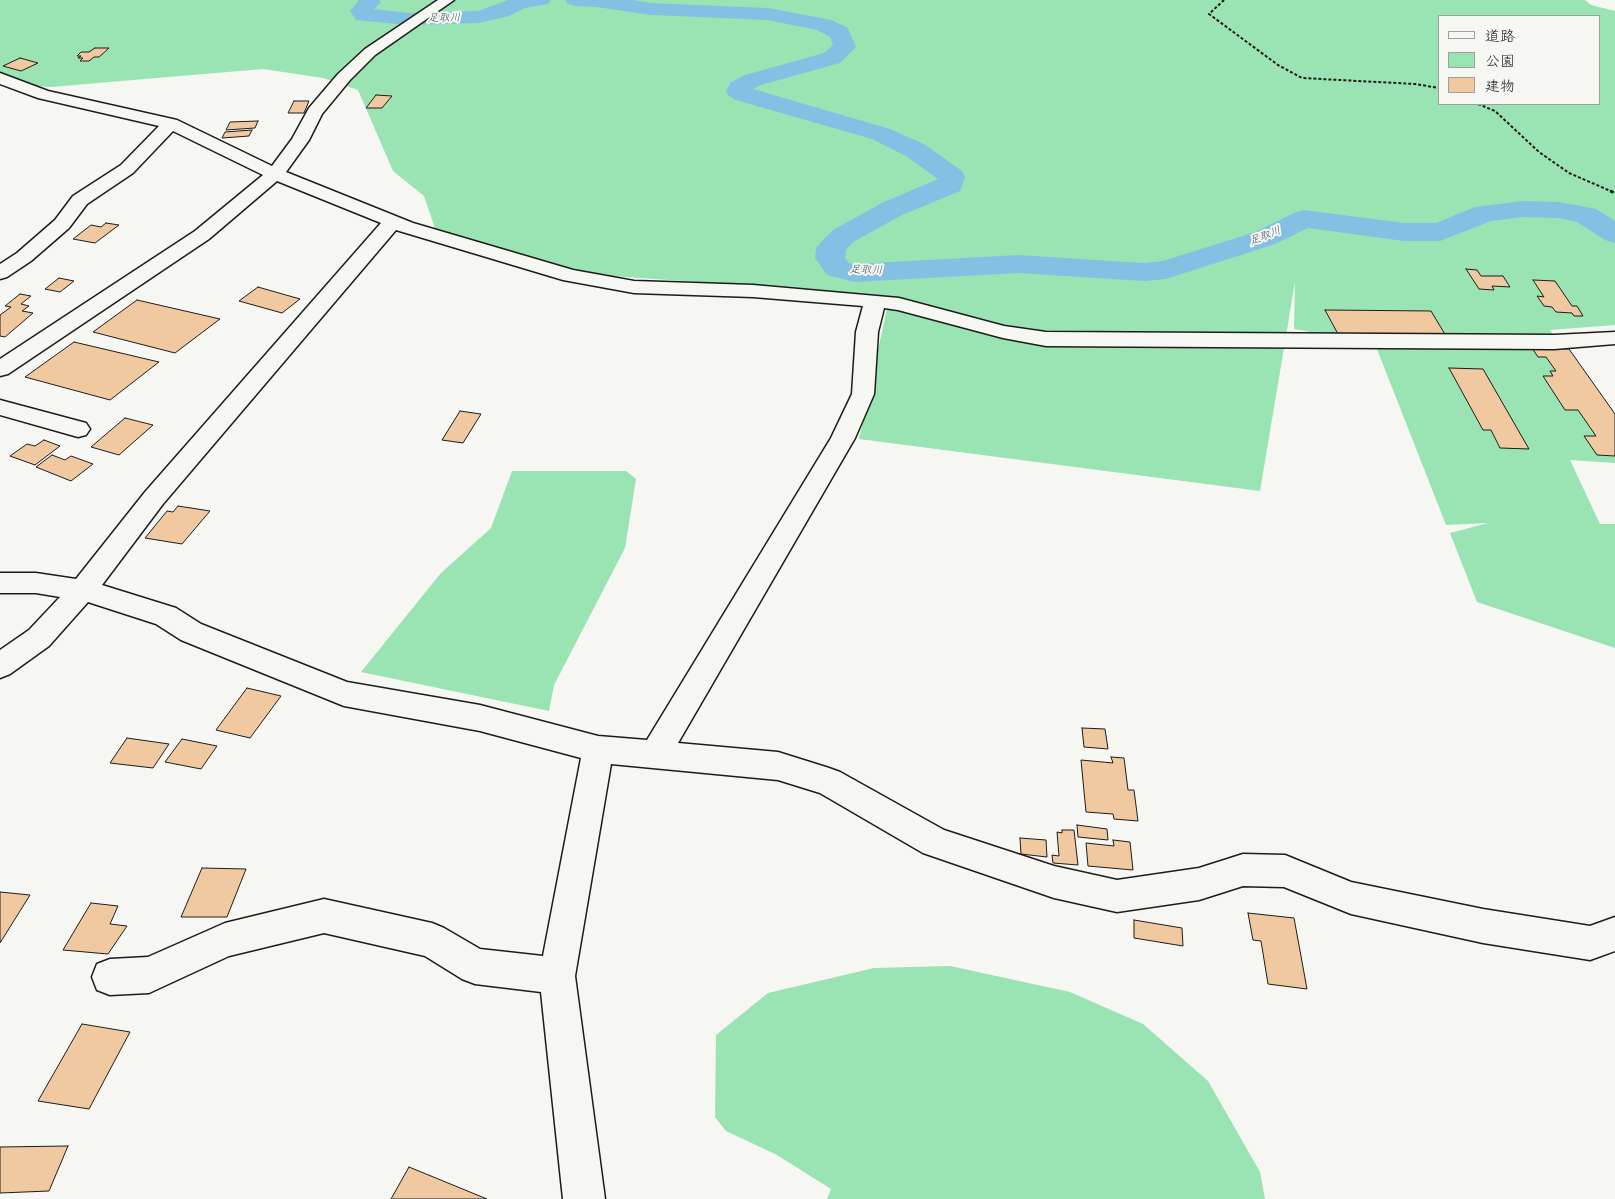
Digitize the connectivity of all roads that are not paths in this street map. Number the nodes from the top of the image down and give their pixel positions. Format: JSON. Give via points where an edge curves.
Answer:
{"nodes":[{"id":1,"x":444,"y":3,"type":"edge"},
{"id":2,"x":0,"y":78,"type":"edge"},
{"id":3,"x":171,"y":124,"type":"junction"},
{"id":4,"x":275,"y":174,"type":"junction"},
{"id":5,"x":392,"y":222,"type":"junction"},
{"id":6,"x":0,"y":272,"type":"edge"},
{"id":7,"x":875,"y":301,"type":"junction"},
{"id":8,"x":1615,"y":338,"type":"edge"},
{"id":9,"x":0,"y":369,"type":"edge"},
{"id":10,"x":0,"y":407,"type":"edge"},
{"id":11,"x":78,"y":429,"type":"dead end"},
{"id":12,"x":0,"y":584,"type":"edge"},
{"id":13,"x":83,"y":590,"type":"junction"},
{"id":14,"x":0,"y":666,"type":"edge"},
{"id":15,"x":598,"y":749,"type":"junction"},
{"id":16,"x":655,"y":755,"type":"junction"},
{"id":17,"x":1615,"y":934,"type":"edge"},
{"id":18,"x":557,"y":976,"type":"junction"},
{"id":19,"x":110,"y":977,"type":"dead end"},
{"id":20,"x":584,"y":1199,"type":"edge"}],
"edges":[{"from":1,"to":4,"type":"street","via":[[370,52],[344,77],[315,112],[300,140]]},
{"from":2,"to":3,"type":"street","via":[[44,95]]},
{"from":3,"to":4,"type":"street"},
{"from":3,"to":6,"type":"street","via":[[128,169],[80,200],[62,224],[24,258]]},
{"from":4,"to":5,"type":"street"},
{"from":4,"to":9,"type":"street","via":[[202,235]]},
{"from":5,"to":7,"type":"street","via":[[570,276],[634,287],[753,291]]},
{"from":5,"to":13,"type":"street","via":[[154,498]]},
{"from":7,"to":8,"type":"street","via":[[899,304],[1003,332],[1046,338],[1554,342]]},
{"from":7,"to":16,"type":"street","via":[[867,332],[863,394],[843,438]]},
{"from":10,"to":11,"type":"street"},
{"from":12,"to":13,"type":"street","via":[[36,582]]},
{"from":13,"to":14,"type":"street","via":[[39,638]]},
{"from":13,"to":15,"type":"street","via":[[166,616],[191,632],[344,694],[480,718]]},
{"from":15,"to":16,"type":"street"},
{"from":15,"to":18,"type":"street"},
{"from":16,"to":17,"type":"street","via":[[778,766],[829,782],[934,842],[1054,882],[1117,896],[1199,884],[1243,870],[1285,871],[1351,898],[1483,926],[1590,943]]},
{"from":18,"to":19,"type":"street","via":[[475,966],[432,940],[324,916],[225,940],[149,974]]},
{"from":18,"to":20,"type":"street"}]}
